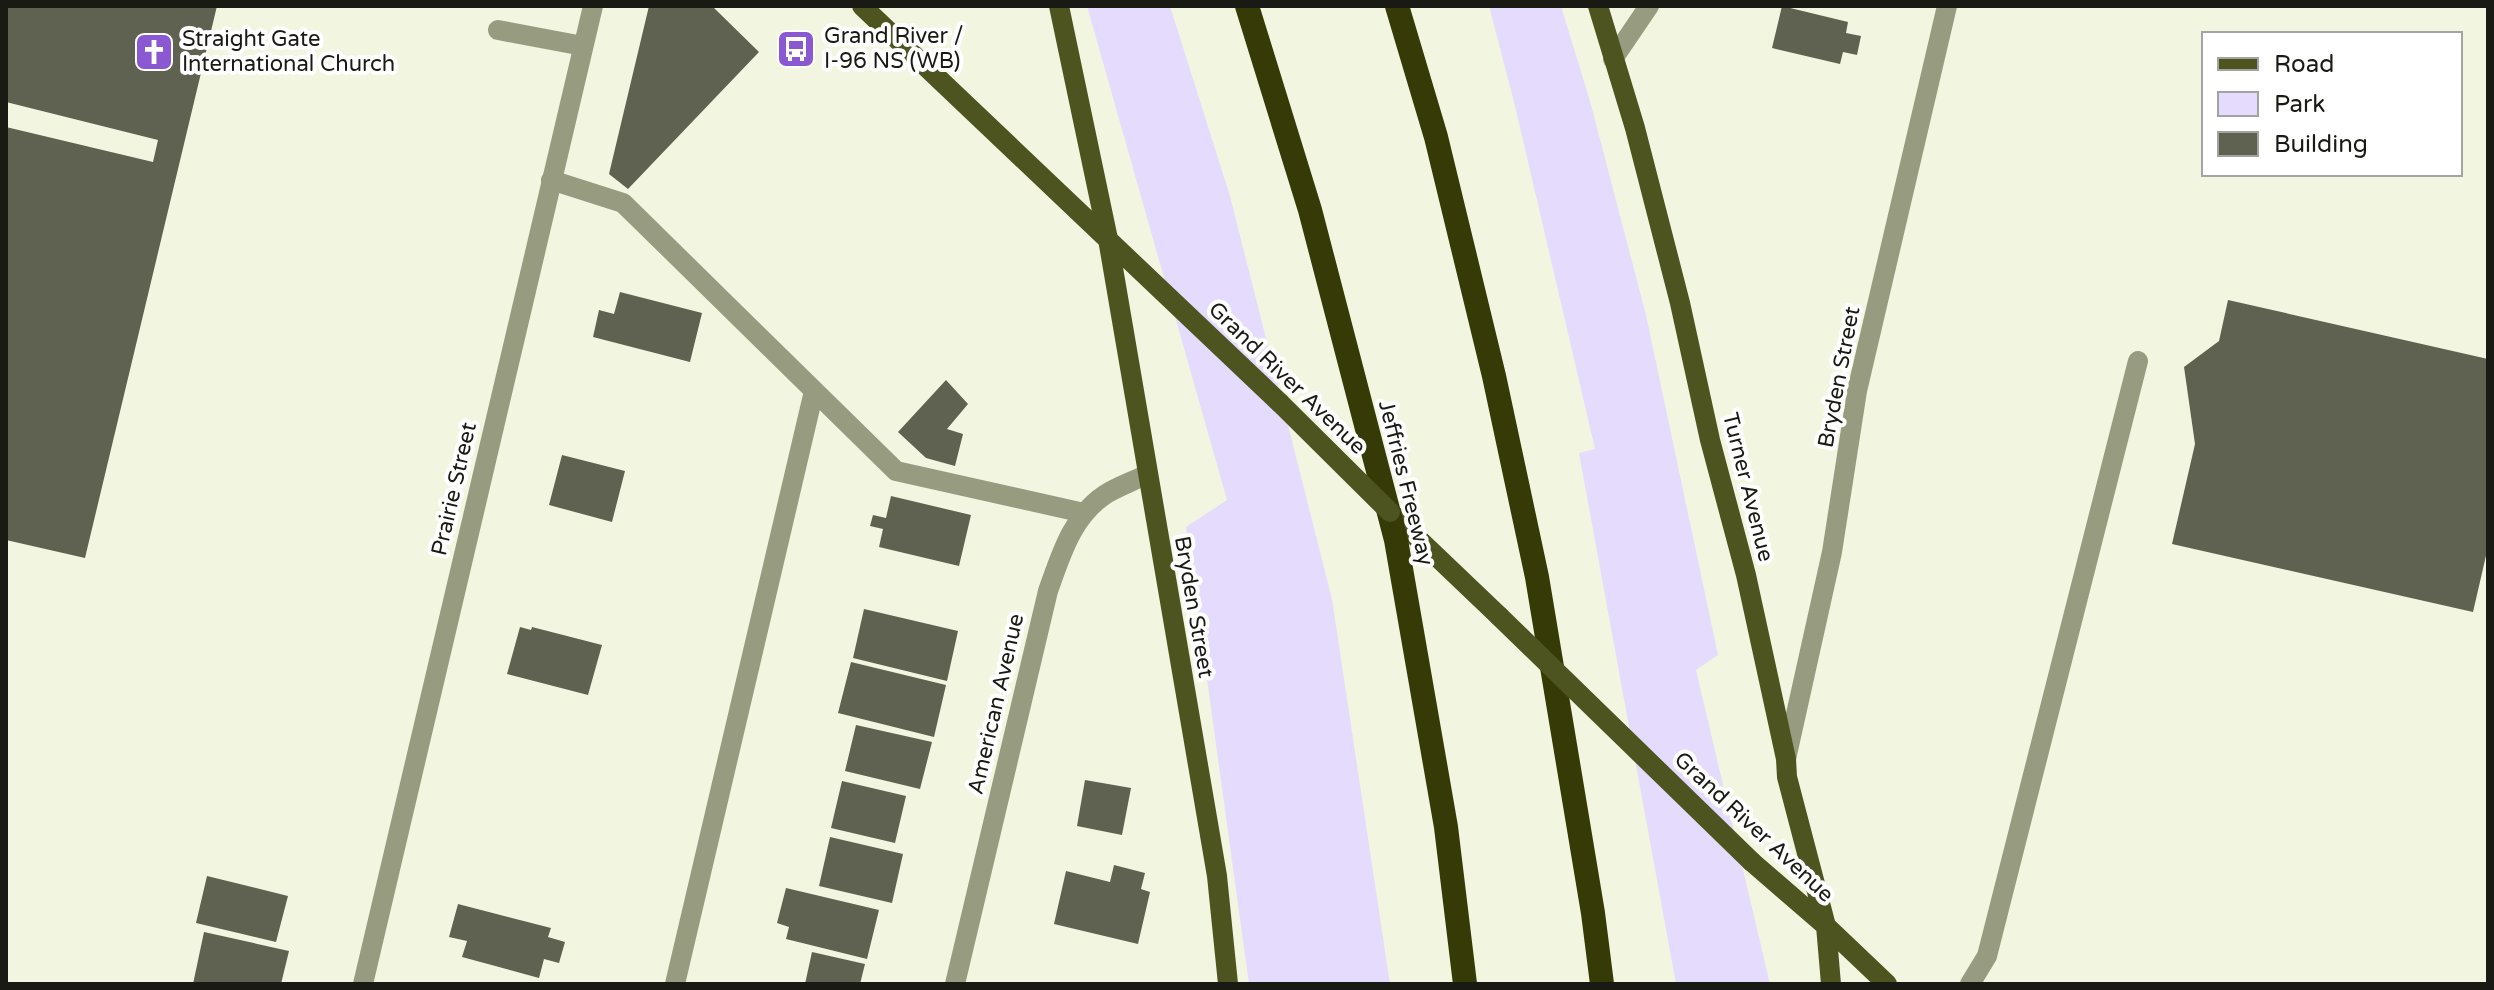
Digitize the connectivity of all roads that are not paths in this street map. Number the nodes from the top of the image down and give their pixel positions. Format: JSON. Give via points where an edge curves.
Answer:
{"nodes":[{"id":1,"x":593,"y":6,"type":"edge"},
{"id":2,"x":862,"y":6,"type":"edge"},
{"id":3,"x":1059,"y":6,"type":"edge"},
{"id":4,"x":1247,"y":6,"type":"edge"},
{"id":5,"x":1397,"y":6,"type":"edge"},
{"id":6,"x":1598,"y":6,"type":"edge"},
{"id":7,"x":1649,"y":6,"type":"edge"},
{"id":8,"x":1947,"y":6,"type":"edge"},
{"id":9,"x":498,"y":30,"type":"dead end"},
{"id":10,"x":583,"y":46,"type":"junction"},
{"id":11,"x":1613,"y":59,"type":"junction"},
{"id":12,"x":551,"y":180,"type":"junction"},
{"id":13,"x":1108,"y":239,"type":"junction"},
{"id":14,"x":2138,"y":361,"type":"dead end"},
{"id":15,"x":814,"y":391,"type":"junction"},
{"id":16,"x":1147,"y":474,"type":"junction"},
{"id":17,"x":1084,"y":513,"type":"junction"},
{"id":18,"x":1786,"y":759,"type":"junction"},
{"id":19,"x":1826,"y":926,"type":"junction"},
{"id":20,"x":363,"y":984,"type":"edge"},
{"id":21,"x":675,"y":984,"type":"edge"},
{"id":22,"x":955,"y":984,"type":"edge"},
{"id":23,"x":1228,"y":984,"type":"edge"},
{"id":24,"x":1465,"y":984,"type":"edge"},
{"id":25,"x":1602,"y":984,"type":"edge"},
{"id":26,"x":1831,"y":984,"type":"edge"},
{"id":27,"x":1887,"y":984,"type":"edge"},
{"id":28,"x":1970,"y":984,"type":"edge"}],
"edges":[{"from":1,"to":10,"type":"street","name":"Prairie Street"},
{"from":2,"to":13,"type":"main road","name":"Grand River Avenue"},
{"from":3,"to":13,"type":"main road","name":"Bryden Street"},
{"from":4,"to":24,"type":"highway","name":"Jeffries Freeway","via":[[1310,210],[1396,540],[1446,827]]},
{"from":5,"to":25,"type":"highway","via":[[1436,137],[1537,577]]},
{"from":6,"to":11,"type":"main road","name":"Turner Avenue"},
{"from":7,"to":11,"type":"street"},
{"from":8,"to":18,"type":"street","name":"Bryden Street","via":[[1857,391],[1832,552]]},
{"from":9,"to":10,"type":"street"},
{"from":10,"to":12,"type":"street","name":"Prairie Street"},
{"from":11,"to":18,"type":"main road","name":"Turner Avenue","via":[[1680,303]]},
{"from":12,"to":15,"type":"street","via":[[623,203]]},
{"from":12,"to":20,"type":"street","name":"Prairie Street"},
{"from":13,"to":16,"type":"main road","name":"Bryden Street"},
{"from":13,"to":19,"type":"main road","name":"Grand River Avenue","bridge":true,"via":[[1752,862]]},
{"from":14,"to":28,"type":"street","via":[[1987,956]]},
{"from":15,"to":17,"type":"street","via":[[896,471]]},
{"from":15,"to":21,"type":"street"},
{"from":16,"to":17,"type":"street","name":"American Avenue","via":[[1106,494]]},
{"from":16,"to":23,"type":"main road","name":"Bryden Street","via":[[1217,876]]},
{"from":17,"to":22,"type":"street","name":"American Avenue","via":[[1064,545],[1048,591]]},
{"from":18,"to":19,"type":"main road","name":"Turner Avenue"},
{"from":19,"to":26,"type":"main road","name":"Turner Avenue"},
{"from":19,"to":27,"type":"main road","name":"Grand River Avenue"}]}
